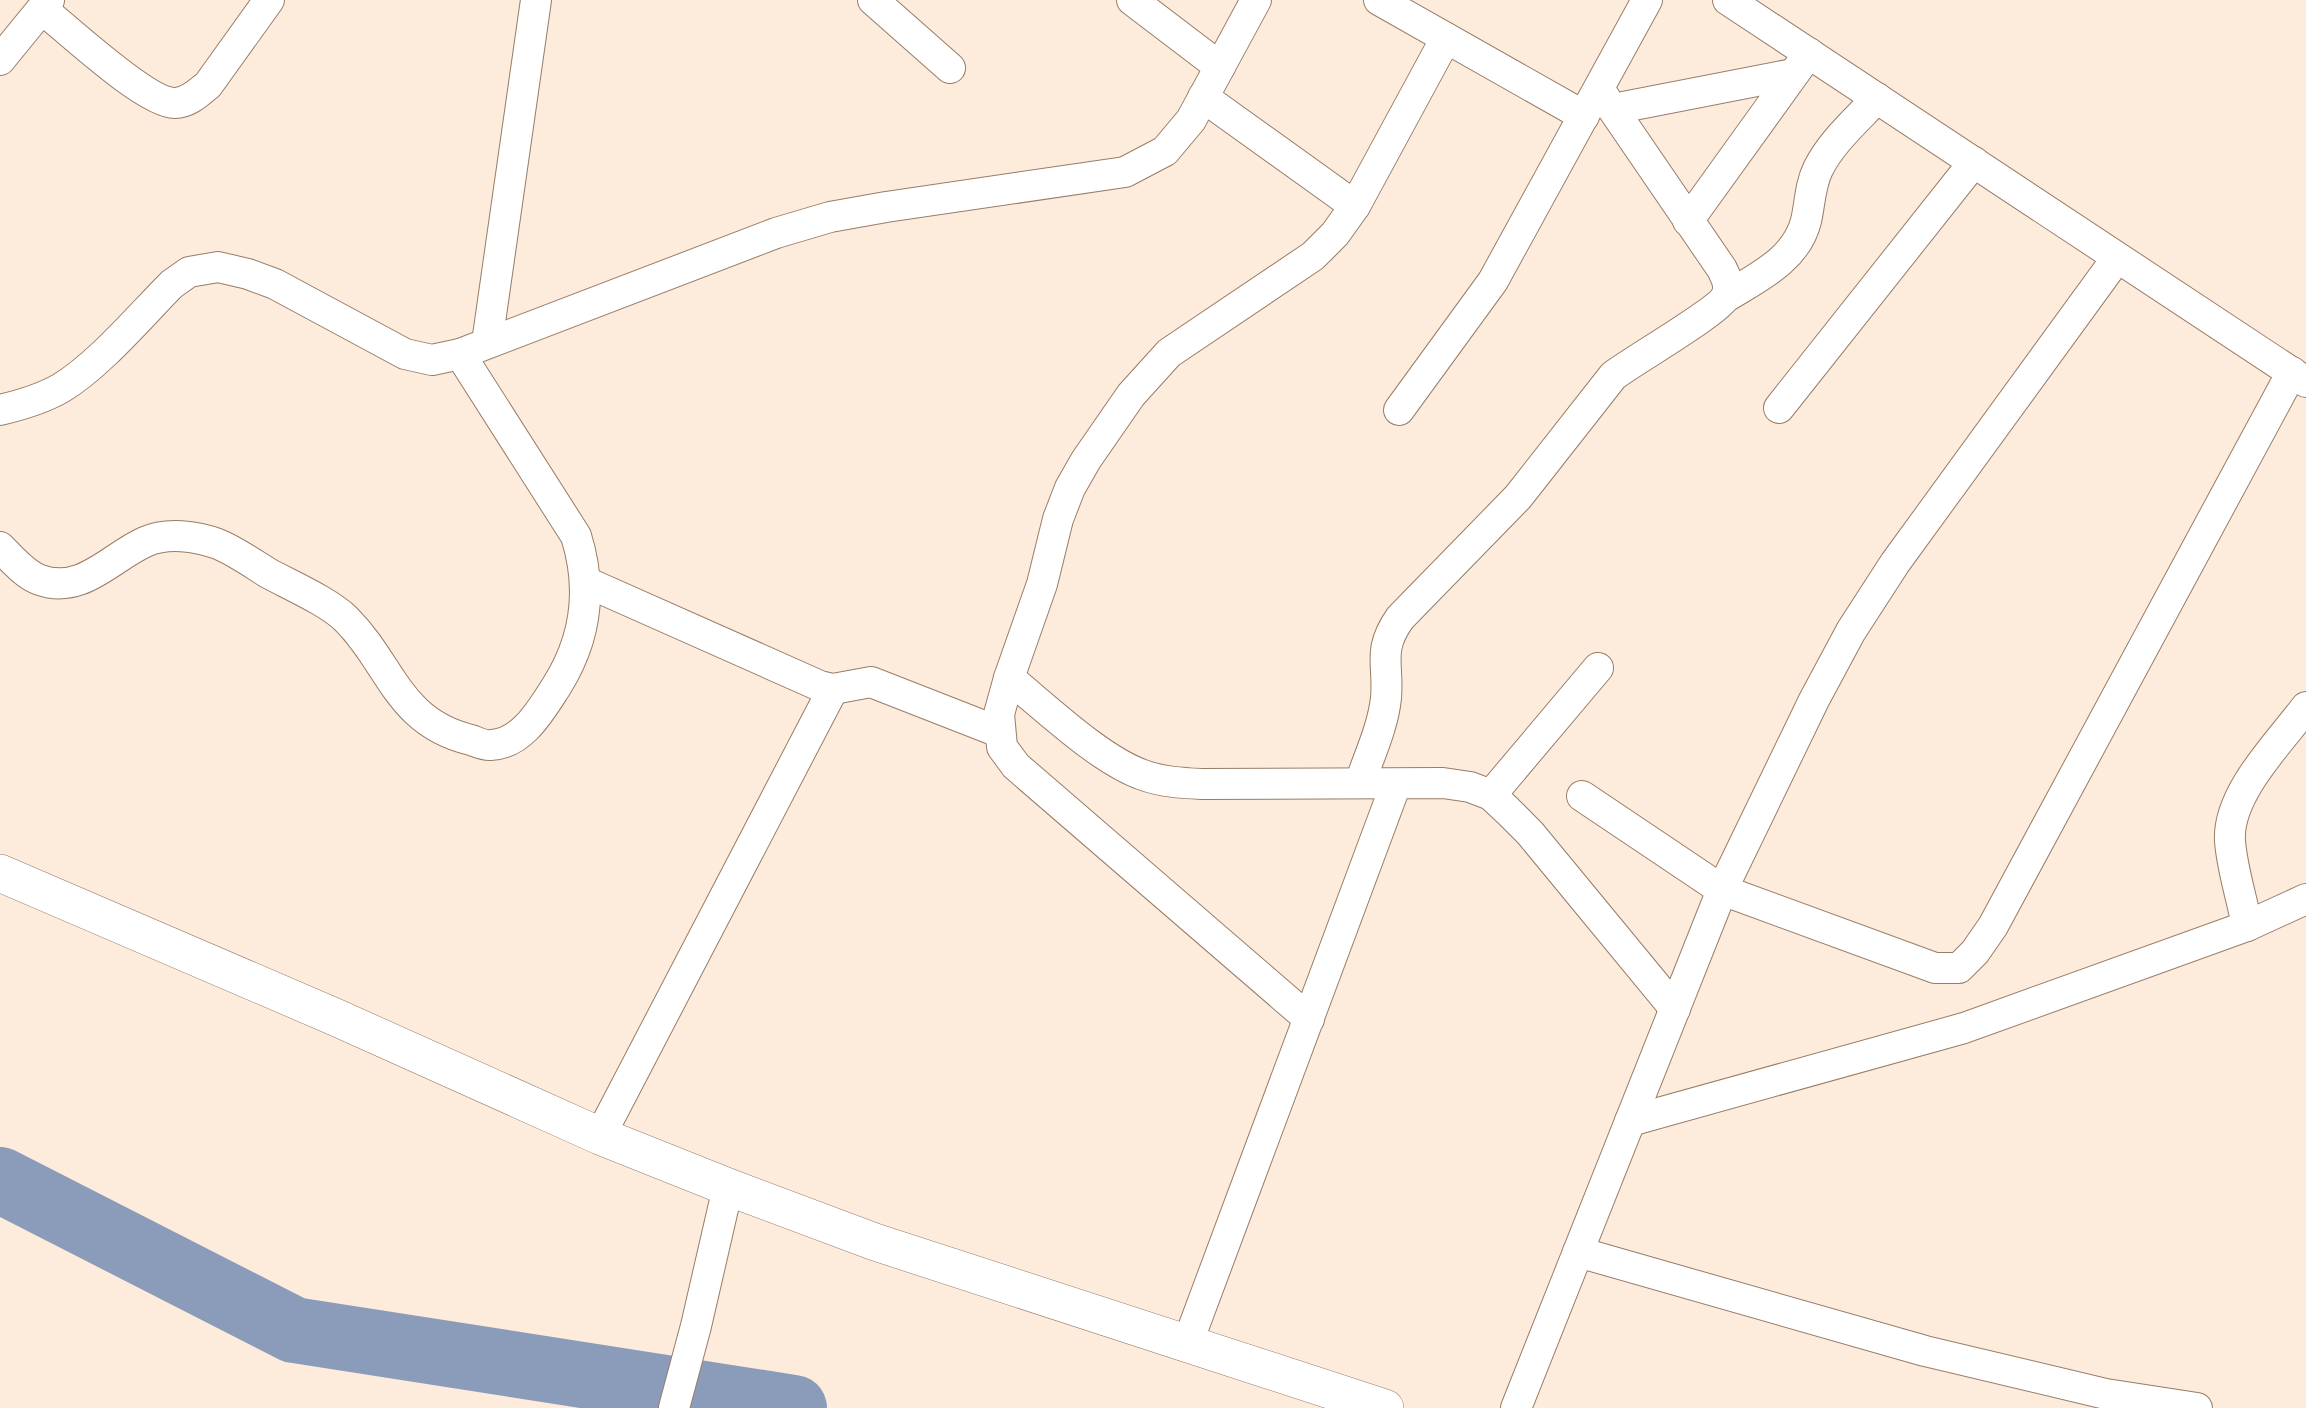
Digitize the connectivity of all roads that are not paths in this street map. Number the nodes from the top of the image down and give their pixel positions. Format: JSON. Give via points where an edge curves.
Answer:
{"nodes":[{"id":1,"x":269,"y":0,"type":"edge"},
{"id":2,"x":536,"y":0,"type":"edge"},
{"id":3,"x":873,"y":0,"type":"edge"},
{"id":4,"x":1132,"y":0,"type":"edge"},
{"id":5,"x":1256,"y":0,"type":"edge"},
{"id":6,"x":1379,"y":0,"type":"edge"},
{"id":7,"x":1647,"y":0,"type":"edge"},
{"id":8,"x":1728,"y":0,"type":"edge"},
{"id":9,"x":46,"y":5,"type":"edge"},
{"id":10,"x":1447,"y":38,"type":"junction"},
{"id":11,"x":0,"y":60,"type":"edge"},
{"id":12,"x":1801,"y":64,"type":"junction"},
{"id":13,"x":1220,"y":67,"type":"junction"},
{"id":14,"x":950,"y":68,"type":"dead end"},
{"id":15,"x":1203,"y":97,"type":"junction"},
{"id":16,"x":1877,"y":98,"type":"junction"},
{"id":17,"x":1606,"y":99,"type":"junction"},
{"id":18,"x":1584,"y":116,"type":"junction"},
{"id":19,"x":1974,"y":162,"type":"junction"},
{"id":20,"x":1355,"y":206,"type":"junction"},
{"id":21,"x":1688,"y":221,"type":"junction"},
{"id":22,"x":2117,"y":258,"type":"junction"},
{"id":23,"x":1727,"y":297,"type":"junction"},
{"id":24,"x":487,"y":343,"type":"junction"},
{"id":25,"x":460,"y":354,"type":"junction"},
{"id":26,"x":2299,"y":377,"type":"edge"},
{"id":27,"x":1779,"y":408,"type":"dead end"},
{"id":28,"x":0,"y":410,"type":"edge"},
{"id":29,"x":1399,"y":410,"type":"dead end"},
{"id":30,"x":0,"y":547,"type":"edge"},
{"id":31,"x":586,"y":582,"type":"junction"},
{"id":32,"x":1598,"y":668,"type":"dead end"},
{"id":33,"x":1009,"y":678,"type":"junction"},
{"id":34,"x":833,"y":689,"type":"junction"},
{"id":35,"x":2306,"y":708,"type":"edge"},
{"id":36,"x":999,"y":732,"type":"junction"},
{"id":37,"x":1360,"y":783,"type":"junction"},
{"id":38,"x":1396,"y":784,"type":"junction"},
{"id":39,"x":1490,"y":795,"type":"junction"},
{"id":40,"x":1583,"y":796,"type":"dead end"},
{"id":41,"x":0,"y":873,"type":"edge"},
{"id":42,"x":1722,"y":890,"type":"junction"},
{"id":43,"x":2306,"y":899,"type":"edge"},
{"id":44,"x":2247,"y":926,"type":"junction"},
{"id":45,"x":1675,"y":1009,"type":"junction"},
{"id":46,"x":1309,"y":1019,"type":"junction"},
{"id":47,"x":1630,"y":1121,"type":"junction"},
{"id":48,"x":600,"y":1136,"type":"junction"},
{"id":49,"x":728,"y":1187,"type":"junction"},
{"id":50,"x":1578,"y":1252,"type":"junction"},
{"id":51,"x":1188,"y":1342,"type":"junction"},
{"id":52,"x":674,"y":1408,"type":"edge"},
{"id":53,"x":1385,"y":1408,"type":"edge"},
{"id":54,"x":1516,"y":1408,"type":"edge"},
{"id":55,"x":2197,"y":1408,"type":"edge"}],
"edges":[{"from":1,"to":9,"type":"street","via":[[208,85],[178,103],[165,103],[145,92]]},
{"from":2,"to":24,"type":"street"},
{"from":3,"to":14,"type":"street"},
{"from":4,"to":13,"type":"street"},
{"from":5,"to":13,"type":"street"},
{"from":6,"to":10,"type":"street"},
{"from":7,"to":17,"type":"street"},
{"from":8,"to":12,"type":"street"},
{"from":9,"to":11,"type":"street"},
{"from":10,"to":18,"type":"street"},
{"from":10,"to":20,"type":"street"},
{"from":12,"to":16,"type":"street"},
{"from":12,"to":17,"type":"street"},
{"from":12,"to":21,"type":"street"},
{"from":13,"to":15,"type":"street"},
{"from":15,"to":20,"type":"street"},
{"from":15,"to":24,"type":"street","via":[[1165,151],[1125,172],[830,218],[776,233]]},
{"from":16,"to":19,"type":"street"},
{"from":16,"to":23,"type":"street","via":[[1818,169],[1802,236],[1793,250]]},
{"from":17,"to":18,"type":"street"},
{"from":17,"to":21,"type":"street"},
{"from":18,"to":29,"type":"street","via":[[1493,281]]},
{"from":19,"to":22,"type":"street"},
{"from":19,"to":27,"type":"street"},
{"from":20,"to":33,"type":"street","via":[[1313,256],[1169,353],[1131,395],[1070,488]]},
{"from":21,"to":23,"type":"street","via":[[1722,269]]},
{"from":22,"to":26,"type":"street"},
{"from":22,"to":42,"type":"street","via":[[1895,563],[1851,631]]},
{"from":23,"to":37,"type":"street","via":[[1613,376],[1518,498],[1400,618],[1384,650],[1386,698]]},
{"from":24,"to":25,"type":"street"},
{"from":25,"to":28,"type":"street","via":[[432,360],[405,354],[275,284],[218,267],[189,272],[172,284],[85,371],[61,388],[27,404]]},
{"from":25,"to":31,"type":"street","via":[[576,536]]},
{"from":26,"to":42,"type":"street","via":[[1993,926],[1959,968],[1935,968]]},
{"from":30,"to":31,"type":"street","via":[[39,580],[67,584],[89,577],[146,541],[170,536],[218,544],[343,616],[426,722],[456,737],[491,746],[517,737],[560,680],[584,617]]},
{"from":31,"to":34,"type":"street"},
{"from":32,"to":39,"type":"street"},
{"from":33,"to":36,"type":"street"},
{"from":33,"to":37,"type":"street","via":[[1115,763],[1144,776],[1202,784]]},
{"from":34,"to":36,"type":"street","via":[[871,682]]},
{"from":34,"to":48,"type":"street"},
{"from":35,"to":44,"type":"street","via":[[2245,787],[2233,814],[2230,840]]},
{"from":36,"to":46,"type":"street","via":[[1002,747],[1016,765]]},
{"from":37,"to":38,"type":"street"},
{"from":38,"to":39,"type":"street","via":[[1443,783]]},
{"from":38,"to":46,"type":"street"},
{"from":39,"to":45,"type":"street","via":[[1530,833]]},
{"from":40,"to":42,"type":"street"},
{"from":41,"to":48,"type":"street"},
{"from":42,"to":45,"type":"street"},
{"from":43,"to":44,"type":"street"},
{"from":44,"to":47,"type":"street","via":[[1964,1028]]},
{"from":45,"to":47,"type":"street"},
{"from":46,"to":51,"type":"street"},
{"from":47,"to":50,"type":"street"},
{"from":48,"to":49,"type":"street"},
{"from":49,"to":51,"type":"street","via":[[875,1242]]},
{"from":49,"to":52,"type":"street"},
{"from":50,"to":54,"type":"street"},
{"from":50,"to":55,"type":"street","via":[[1925,1350],[2106,1394]]},
{"from":51,"to":53,"type":"street"}]}
